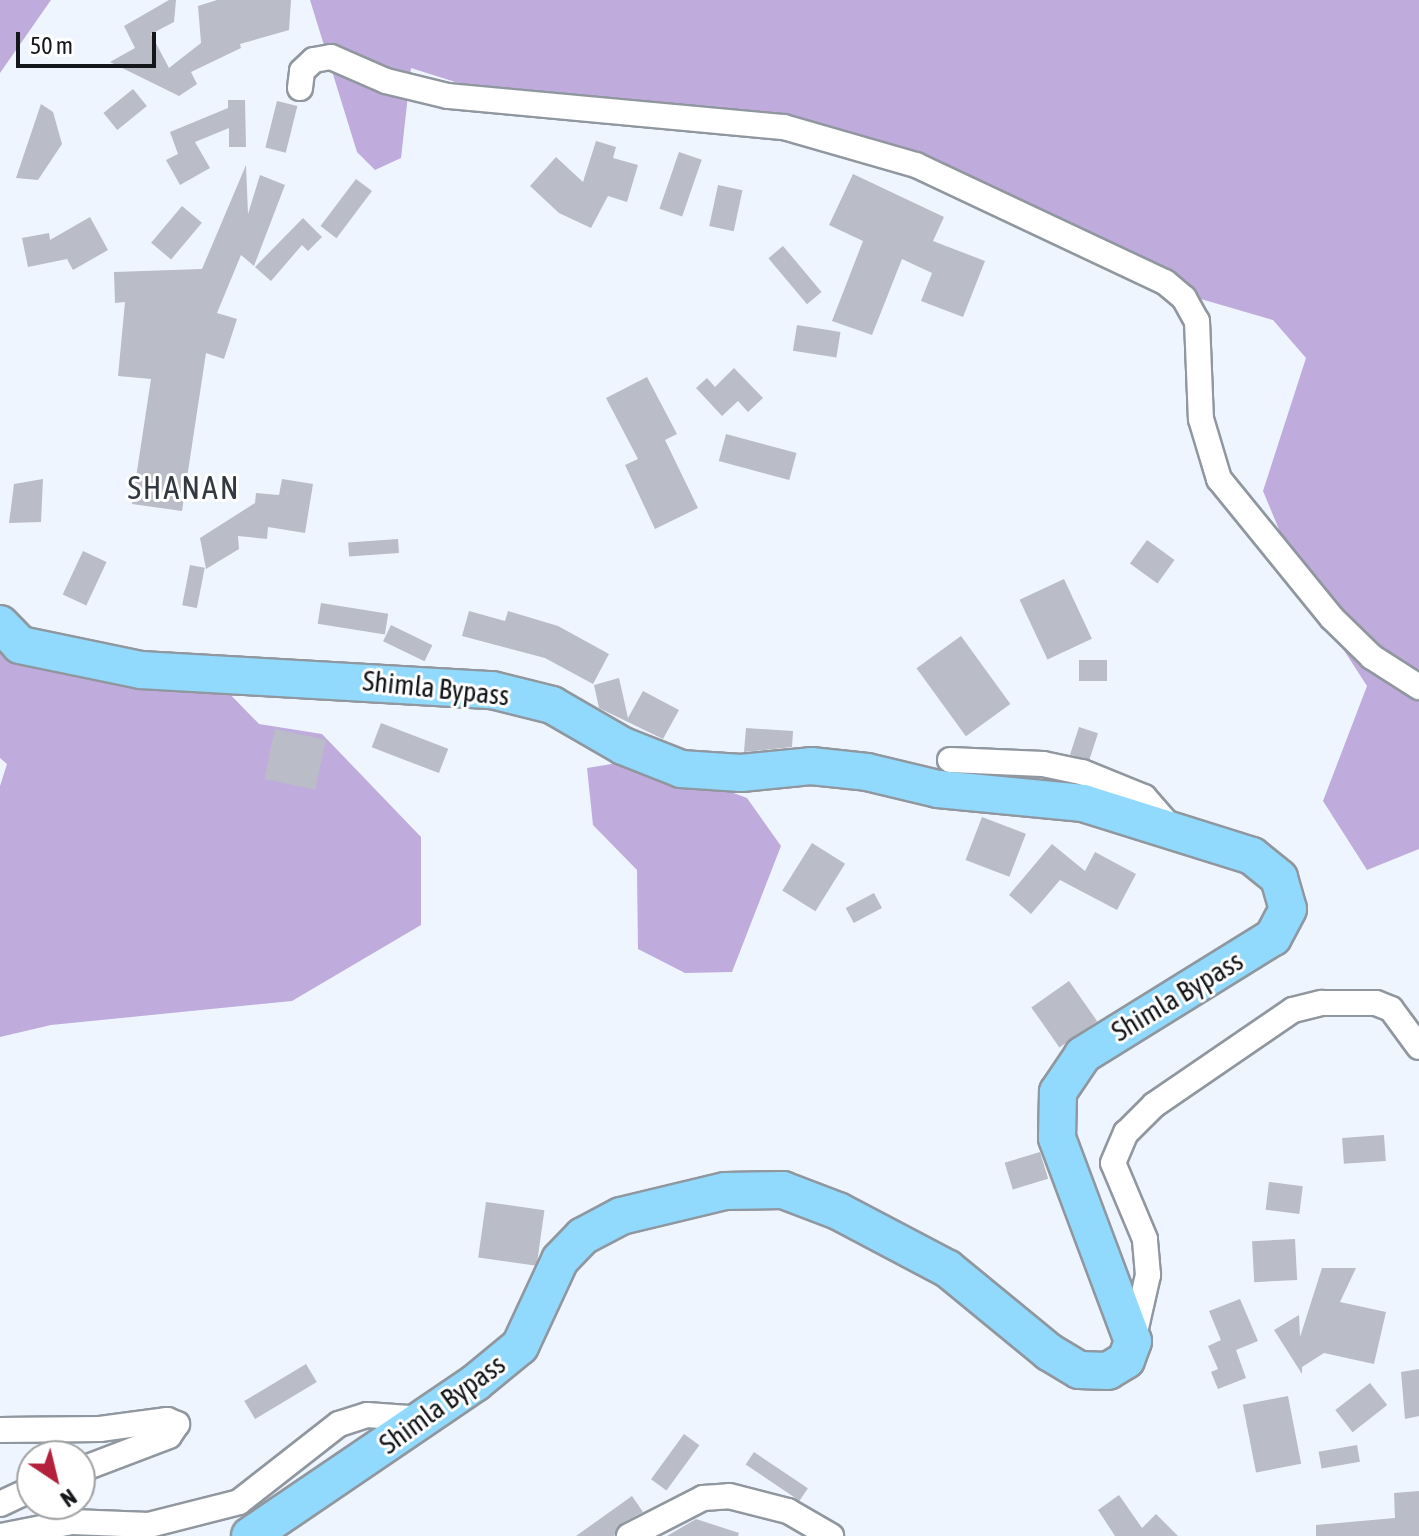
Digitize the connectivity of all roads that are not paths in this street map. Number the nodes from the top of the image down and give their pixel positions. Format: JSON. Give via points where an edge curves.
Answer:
{"nodes":[{"id":1,"x":300,"y":88,"type":"dead end"},
{"id":2,"x":0,"y":624,"type":"edge"},
{"id":3,"x":1419,"y":687,"type":"edge"},
{"id":4,"x":950,"y":760,"type":"dead end"},
{"id":5,"x":1172,"y":829,"type":"junction"},
{"id":6,"x":1419,"y":1047,"type":"edge"},
{"id":7,"x":1133,"y":1341,"type":"junction"},
{"id":8,"x":423,"y":1419,"type":"junction"},
{"id":9,"x":0,"y":1430,"type":"edge"},
{"id":10,"x":96,"y":1464,"type":"edge"},
{"id":11,"x":1,"y":1536,"type":"edge"},
{"id":12,"x":250,"y":1536,"type":"edge"},
{"id":13,"x":629,"y":1536,"type":"edge"},
{"id":14,"x":831,"y":1536,"type":"edge"}],
"edges":[{"from":1,"to":3,"type":"street","via":[[302,71],[314,60],[331,57],[386,81],[448,96],[784,127],[916,165],[1165,282],[1184,298],[1197,321],[1201,419],[1219,479],[1332,618],[1372,657]]},
{"from":2,"to":5,"type":"highway","name":"Shimla Bypass","via":[[20,645],[141,670],[492,690],[552,705],[623,746],[681,769],[741,773],[811,766],[867,772],[938,789],[1083,803]]},
{"from":4,"to":5,"type":"street","via":[[1043,764],[1082,772],[1144,797]]},
{"from":5,"to":7,"type":"highway","name":"Shimla Bypass","via":[[1252,856],[1279,878],[1288,909],[1273,937],[1083,1055],[1058,1092],[1057,1138]]},
{"from":6,"to":7,"type":"street","via":[[1403,1021],[1376,1003],[1322,1003],[1293,1010],[1154,1105],[1126,1133],[1113,1163],[1145,1239],[1148,1275]]},
{"from":7,"to":8,"type":"highway","name":"Shimla Bypass","via":[[1126,1360],[1108,1371],[1079,1370],[1049,1352],[948,1269],[901,1242],[783,1190],[725,1191],[621,1216],[583,1236],[560,1260],[520,1346]]},
{"from":8,"to":11,"type":"street","via":[[367,1415],[339,1424],[239,1502],[149,1525],[72,1522]]},
{"from":8,"to":12,"type":"highway","name":"Shimla Bypass"},
{"from":9,"to":10,"type":"street","via":[[100,1429],[167,1420],[177,1424],[169,1436]]},
{"from":13,"to":14,"type":"street","via":[[703,1498],[729,1496],[788,1511]]}]}
